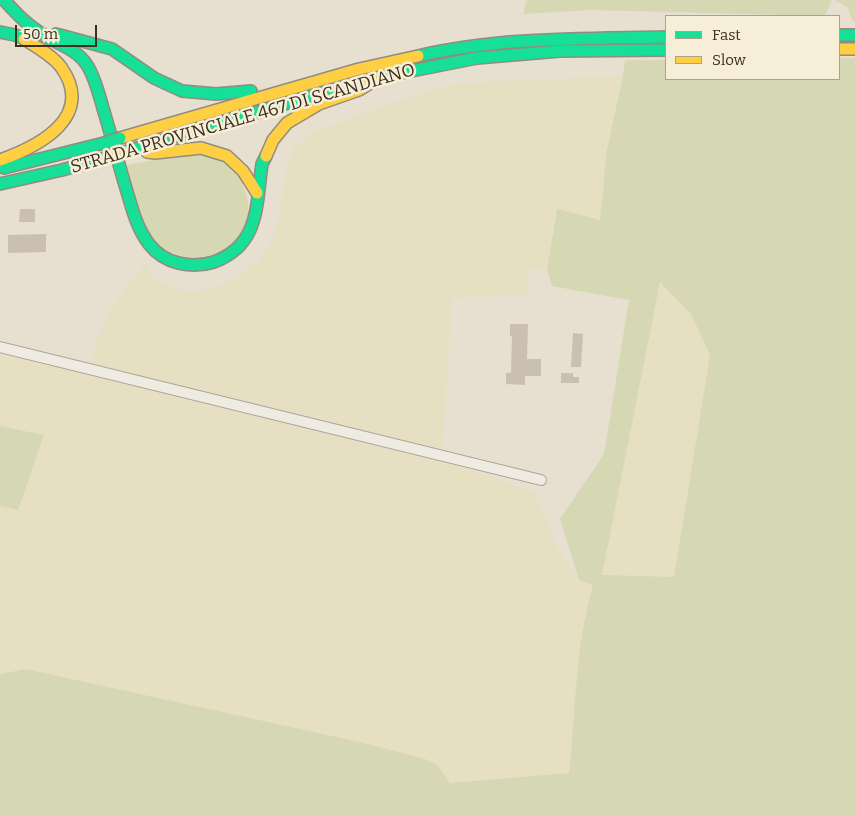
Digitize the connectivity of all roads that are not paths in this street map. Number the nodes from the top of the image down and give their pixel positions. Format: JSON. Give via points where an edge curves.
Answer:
{"nodes":[{"id":1,"x":4,"y":0,"type":"edge"},
{"id":2,"x":22,"y":19,"type":"junction"},
{"id":3,"x":0,"y":32,"type":"edge"},
{"id":4,"x":840,"y":35,"type":"edge"},
{"id":5,"x":855,"y":35,"type":"edge"},
{"id":6,"x":665,"y":37,"type":"edge"},
{"id":7,"x":24,"y":39,"type":"junction"},
{"id":8,"x":840,"y":49,"type":"edge"},
{"id":9,"x":855,"y":49,"type":"edge"},
{"id":10,"x":665,"y":50,"type":"edge"},
{"id":11,"x":380,"y":77,"type":"junction"},
{"id":12,"x":96,"y":88,"type":"junction"},
{"id":13,"x":287,"y":89,"type":"junction"},
{"id":14,"x":128,"y":151,"type":"junction"},
{"id":15,"x":0,"y":160,"type":"edge"},
{"id":16,"x":0,"y":168,"type":"edge"},
{"id":17,"x":0,"y":184,"type":"edge"},
{"id":18,"x":257,"y":193,"type":"junction"},
{"id":19,"x":0,"y":347,"type":"edge"},
{"id":20,"x":541,"y":480,"type":"dead end"}],
"edges":[{"from":1,"to":2,"type":"main road"},
{"from":2,"to":12,"type":"main road","via":[[77,54],[87,65]]},
{"from":2,"to":13,"type":"main road","via":[[61,36],[104,46],[161,83],[180,91],[205,95]]},
{"from":3,"to":7,"type":"main road"},
{"from":4,"to":5,"type":"main road"},
{"from":6,"to":13,"type":"main road","name":"STRADA PROVINCIALE 467 DI SCANDIANO","via":[[474,45],[413,56]]},
{"from":7,"to":12,"type":"main road","via":[[49,46],[67,56]]},
{"from":7,"to":15,"type":"main road","via":[[60,66],[68,78],[72,94],[70,106],[66,120],[58,130],[30,148]]},
{"from":8,"to":9,"type":"main road"},
{"from":10,"to":11,"type":"main road","name":"STRADA PROVINCIALE 467 DI SCANDIANO","via":[[477,58]]},
{"from":11,"to":14,"type":"main road","name":"STRADA PROVINCIALE 467 DI SCANDIANO"},
{"from":11,"to":18,"type":"main road","via":[[287,122],[273,140],[262,164]]},
{"from":12,"to":18,"type":"main road","via":[[136,222],[149,245],[165,258],[183,265],[204,265],[227,257],[243,243],[253,227]]},
{"from":13,"to":16,"type":"main road","name":"STRADA PROVINCIALE 467 DI SCANDIANO","bridge":true,"via":[[104,143]]},
{"from":14,"to":17,"type":"main road","name":"STRADA PROVINCIALE 467 DI SCANDIANO","bridge":true},
{"from":14,"to":18,"type":"main road","via":[[155,153],[201,148],[227,156],[243,171]]},
{"from":19,"to":20,"type":"street"}]}
